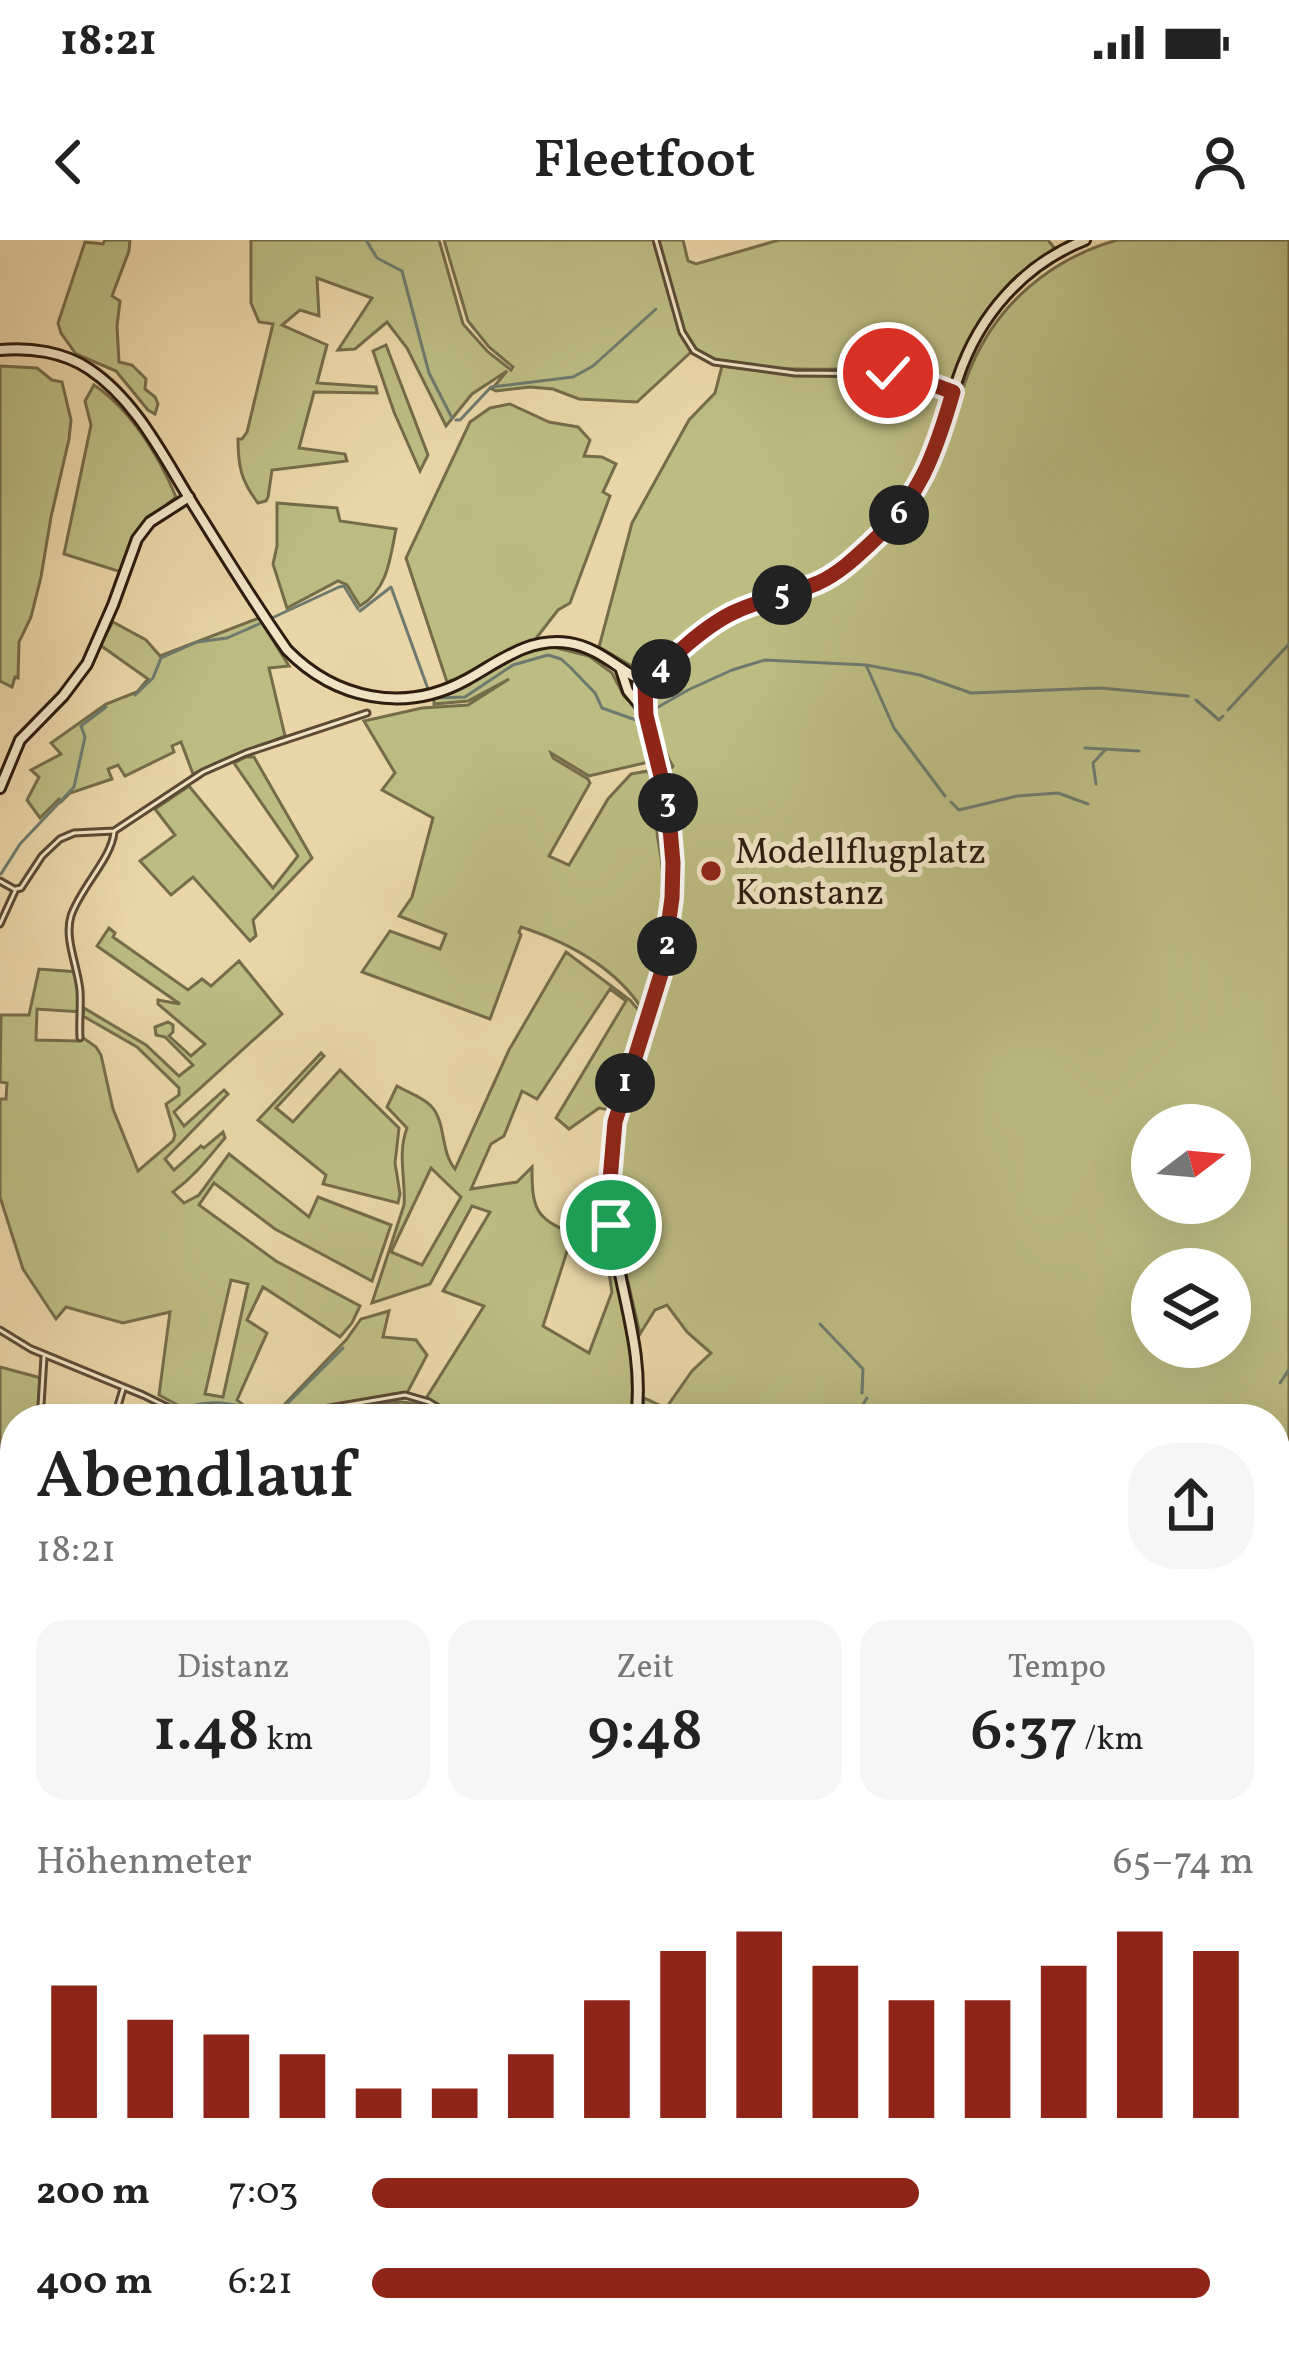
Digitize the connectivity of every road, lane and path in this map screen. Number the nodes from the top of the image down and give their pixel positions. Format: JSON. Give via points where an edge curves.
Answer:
{"nodes":[{"id":1,"x":656,"y":240,"type":"edge"},
{"id":2,"x":1085,"y":240,"type":"edge"},
{"id":3,"x":0,"y":350,"type":"edge"},
{"id":4,"x":953,"y":392,"type":"junction"},
{"id":5,"x":189,"y":497,"type":"junction"},
{"id":6,"x":637,"y":685,"type":"junction"},
{"id":7,"x":367,"y":713,"type":"dead end"},
{"id":8,"x":0,"y":788,"type":"edge"},
{"id":9,"x":114,"y":831,"type":"junction"},
{"id":10,"x":0,"y":880,"type":"edge"},
{"id":11,"x":16,"y":889,"type":"junction"},
{"id":12,"x":0,"y":925,"type":"edge"},
{"id":13,"x":80,"y":1038,"type":"dead end"},
{"id":14,"x":0,"y":1330,"type":"edge"},
{"id":15,"x":44,"y":1355,"type":"junction"},
{"id":16,"x":123,"y":1387,"type":"junction"},
{"id":17,"x":41,"y":1404,"type":"edge"},
{"id":18,"x":118,"y":1404,"type":"edge"},
{"id":19,"x":159,"y":1404,"type":"edge"},
{"id":20,"x":353,"y":1404,"type":"edge"},
{"id":21,"x":432,"y":1404,"type":"edge"},
{"id":22,"x":638,"y":1404,"type":"edge"}],
"edges":[{"from":1,"to":4,"type":"street","via":[[682,332],[704,358],[782,372],[901,374]]},
{"from":2,"to":4,"type":"main road","via":[[1007,293],[969,348]]},
{"from":3,"to":5,"type":"main road","via":[[56,355],[90,370],[132,410]]},
{"from":4,"to":6,"type":"main road","via":[[922,482],[880,535],[820,582],[733,612]]},
{"from":5,"to":6,"type":"main road","via":[[286,650],[335,686],[373,698],[428,695],[507,654],[549,643],[608,658]]},
{"from":5,"to":8,"type":"main road","via":[[141,533],[87,664],[14,748]]},
{"from":6,"to":22,"type":"main road","via":[[668,805],[673,863],[662,971],[615,1122],[610,1180]]},
{"from":7,"to":9,"type":"street","via":[[203,772]]},
{"from":9,"to":11,"type":"street","via":[[60,839]]},
{"from":9,"to":13,"type":"street","via":[[69,927]]},
{"from":10,"to":11,"type":"street"},
{"from":11,"to":12,"type":"street"},
{"from":14,"to":15,"type":"street"},
{"from":15,"to":16,"type":"street"},
{"from":15,"to":17,"type":"street"},
{"from":16,"to":18,"type":"street"},
{"from":16,"to":19,"type":"street"},
{"from":20,"to":21,"type":"street","via":[[405,1395]]}]}
